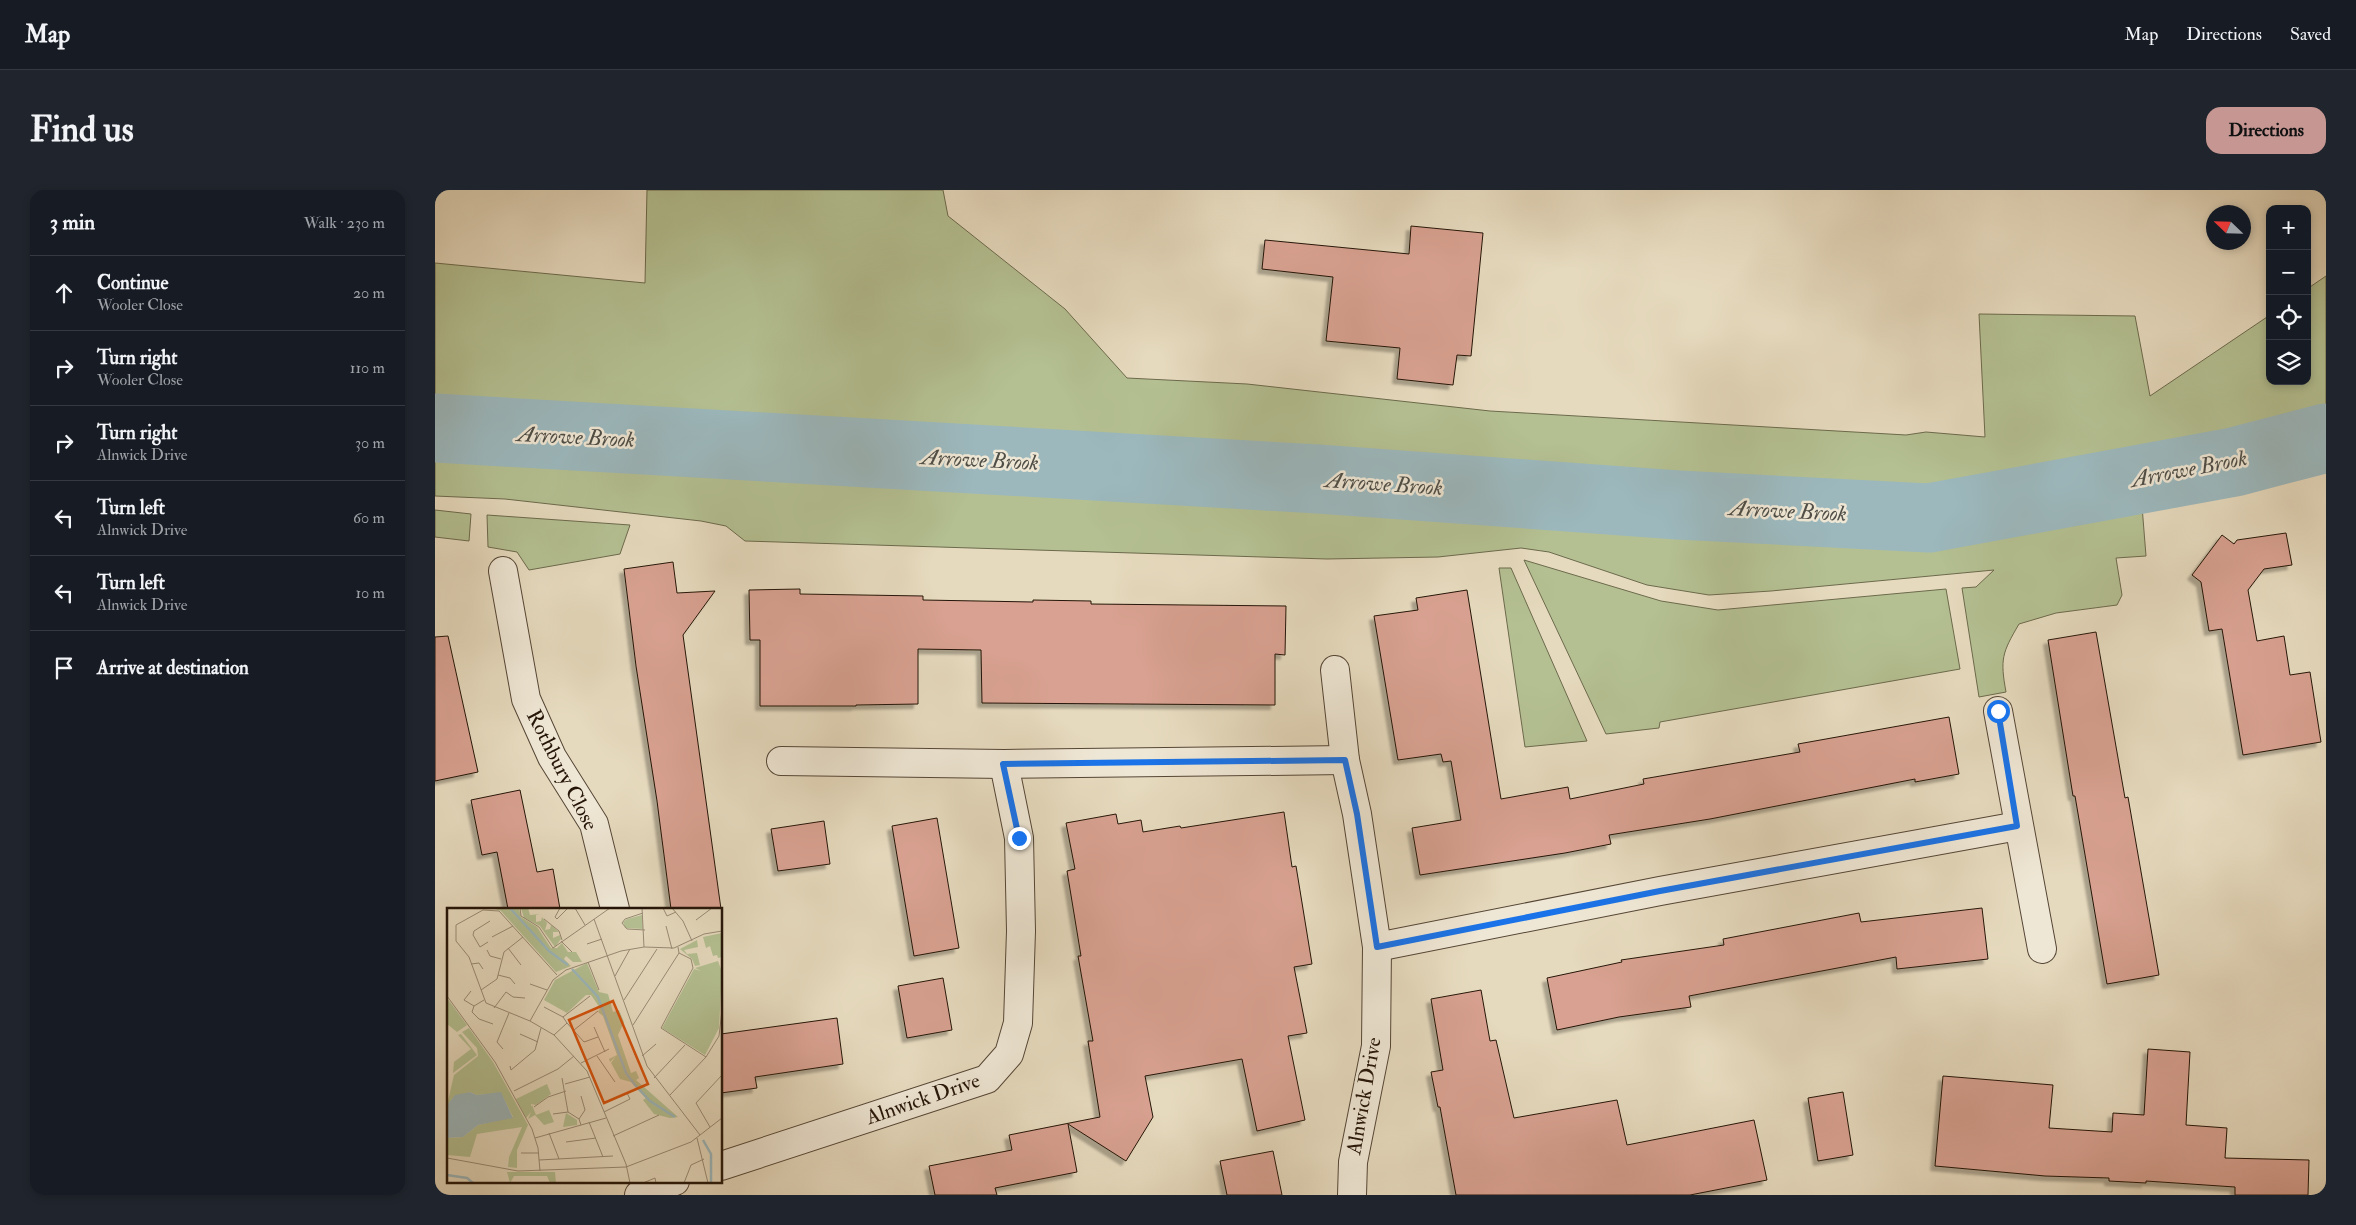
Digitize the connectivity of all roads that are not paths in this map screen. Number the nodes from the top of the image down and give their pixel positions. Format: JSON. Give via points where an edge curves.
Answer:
{"nodes":[{"id":1,"x":503,"y":571,"type":"dead end"},
{"id":2,"x":1335,"y":670,"type":"dead end"},
{"id":3,"x":1998,"y":711,"type":"dead end"},
{"id":4,"x":1345,"y":760,"type":"junction"},
{"id":5,"x":781,"y":761,"type":"dead end"},
{"id":6,"x":1003,"y":764,"type":"junction"},
{"id":7,"x":2017,"y":826,"type":"junction"},
{"id":8,"x":615,"y":908,"type":"edge"},
{"id":9,"x":1377,"y":947,"type":"junction"},
{"id":10,"x":2041,"y":949,"type":"dead end"},
{"id":11,"x":723,"y":1165,"type":"edge"},
{"id":12,"x":1351,"y":1195,"type":"edge"}],
"edges":[{"from":1,"to":8,"type":"street","name":"Rothbury Close","via":[[526,700],[552,757],[593,824]]},
{"from":2,"to":4,"type":"street","name":"Alnwick Drive"},
{"from":3,"to":7,"type":"street"},
{"from":4,"to":6,"type":"street"},
{"from":4,"to":9,"type":"street","name":"Alnwick Drive","via":[[1357,814]]},
{"from":5,"to":6,"type":"street"},
{"from":6,"to":11,"type":"street","name":"Alnwick Drive","via":[[1019,838],[1021,931],[1019,1023],[1009,1054],[987,1078]]},
{"from":7,"to":9,"type":"street","via":[[1670,889]]},
{"from":7,"to":10,"type":"street"},
{"from":9,"to":12,"type":"street","name":"Alnwick Drive","via":[[1376,1046],[1353,1162]]}]}
